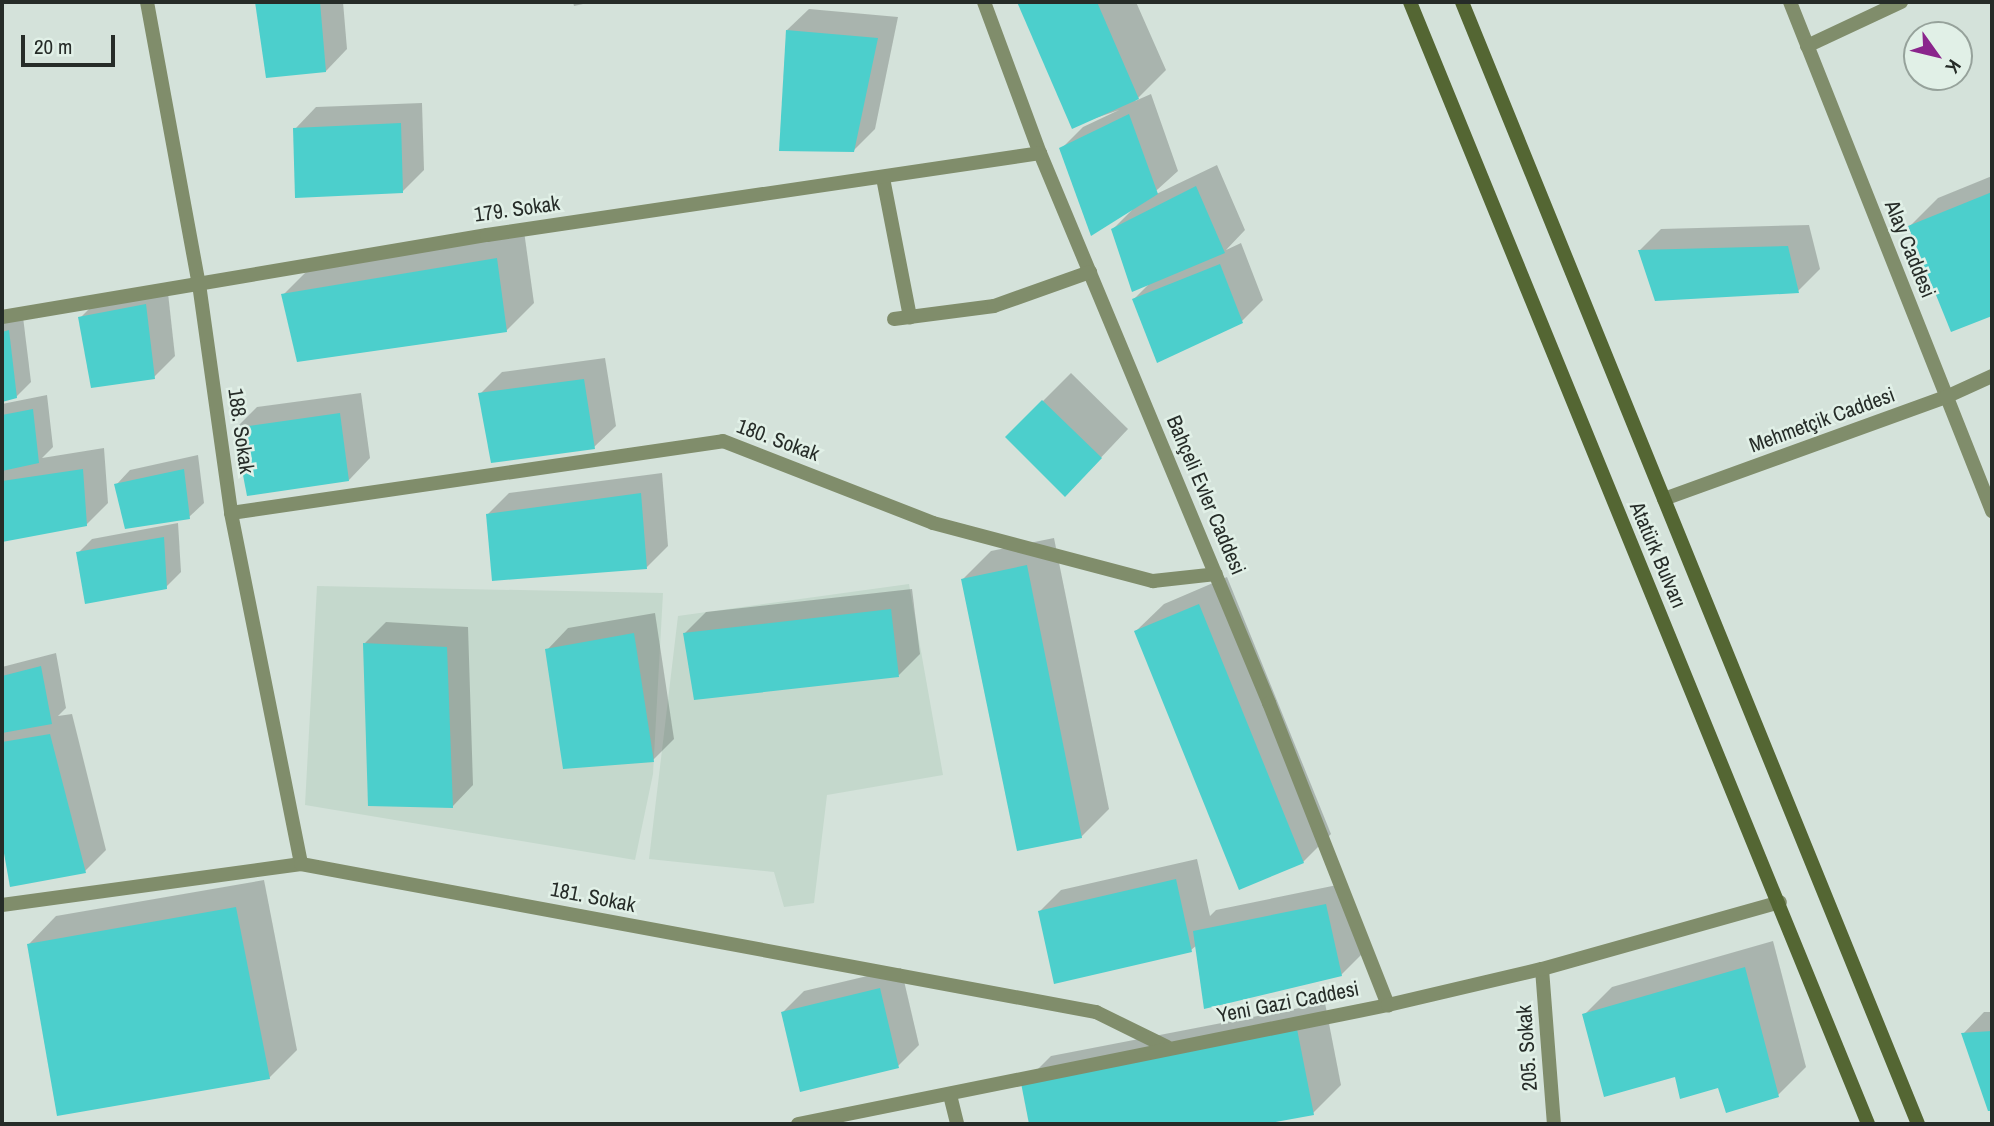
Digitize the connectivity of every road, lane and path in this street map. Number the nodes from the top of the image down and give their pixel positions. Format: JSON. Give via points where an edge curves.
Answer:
{"nodes":[{"id":1,"x":147,"y":2,"type":"edge"},
{"id":2,"x":984,"y":2,"type":"edge"},
{"id":3,"x":1410,"y":2,"type":"edge"},
{"id":4,"x":1462,"y":2,"type":"edge"},
{"id":5,"x":1790,"y":2,"type":"edge"},
{"id":6,"x":1900,"y":2,"type":"edge"},
{"id":7,"x":1807,"y":46,"type":"junction"},
{"id":8,"x":1040,"y":153,"type":"junction"},
{"id":9,"x":883,"y":178,"type":"junction"},
{"id":10,"x":1090,"y":272,"type":"junction"},
{"id":11,"x":199,"y":284,"type":"junction"},
{"id":12,"x":2,"y":317,"type":"edge"},
{"id":13,"x":910,"y":317,"type":"junction"},
{"id":14,"x":894,"y":319,"type":"dead end"},
{"id":15,"x":1992,"y":376,"type":"edge"},
{"id":16,"x":1947,"y":397,"type":"junction"},
{"id":17,"x":1664,"y":499,"type":"junction"},
{"id":18,"x":1992,"y":511,"type":"edge"},
{"id":19,"x":231,"y":513,"type":"junction"},
{"id":20,"x":1216,"y":574,"type":"junction"},
{"id":21,"x":301,"y":864,"type":"junction"},
{"id":22,"x":1780,"y":902,"type":"junction"},
{"id":23,"x":2,"y":905,"type":"edge"},
{"id":24,"x":1542,"y":969,"type":"junction"},
{"id":25,"x":1388,"y":1005,"type":"junction"},
{"id":26,"x":1167,"y":1046,"type":"junction"},
{"id":27,"x":950,"y":1095,"type":"junction"},
{"id":28,"x":798,"y":1124,"type":"edge"},
{"id":29,"x":957,"y":1124,"type":"edge"},
{"id":30,"x":1554,"y":1124,"type":"edge"},
{"id":31,"x":1868,"y":1124,"type":"edge"},
{"id":32,"x":1918,"y":1124,"type":"edge"}],
"edges":[{"from":1,"to":11,"type":"street","name":"188. Sokak"},
{"from":2,"to":8,"type":"street","name":"Bahçeli Evler Caddesi"},
{"from":3,"to":22,"type":"main road","name":"Atatürk Bulvarı"},
{"from":4,"to":17,"type":"main road","name":"Atatürk Bulvarı"},
{"from":5,"to":7,"type":"street","name":"Alay Caddesi"},
{"from":6,"to":7,"type":"street"},
{"from":7,"to":16,"type":"street","name":"Alay Caddesi"},
{"from":8,"to":9,"type":"street","name":"179. Sokak"},
{"from":8,"to":10,"type":"street","name":"Bahçeli Evler Caddesi"},
{"from":9,"to":11,"type":"street","name":"179. Sokak","via":[[487,235]]},
{"from":9,"to":13,"type":"street"},
{"from":10,"to":13,"type":"street","via":[[994,306]]},
{"from":10,"to":20,"type":"street","name":"Bahçeli Evler Caddesi"},
{"from":11,"to":12,"type":"street","name":"179. Sokak"},
{"from":11,"to":19,"type":"street","name":"188. Sokak"},
{"from":13,"to":14,"type":"street"},
{"from":15,"to":16,"type":"street","name":"Mehmetçik Caddesi"},
{"from":16,"to":17,"type":"street","name":"Mehmetçik Caddesi"},
{"from":16,"to":18,"type":"street","name":"Alay Caddesi"},
{"from":17,"to":32,"type":"main road","name":"Atatürk Bulvarı"},
{"from":19,"to":20,"type":"street","name":"180. Sokak","via":[[723,441],[933,523],[1153,581]]},
{"from":19,"to":21,"type":"street","name":"188. Sokak"},
{"from":20,"to":25,"type":"street","name":"Bahçeli Evler Caddesi"},
{"from":21,"to":23,"type":"street","name":"181. Sokak"},
{"from":21,"to":26,"type":"street","name":"181. Sokak","via":[[1096,1012]]},
{"from":22,"to":24,"type":"street","name":"Yeni Gazi Caddesi"},
{"from":22,"to":31,"type":"main road","name":"Atatürk Bulvarı"},
{"from":24,"to":25,"type":"street","name":"Yeni Gazi Caddesi"},
{"from":24,"to":30,"type":"street","name":"205. Sokak"},
{"from":25,"to":26,"type":"street","name":"Yeni Gazi Caddesi"},
{"from":26,"to":27,"type":"street","name":"Yeni Gazi Caddesi"},
{"from":27,"to":28,"type":"street","name":"Yeni Gazi Caddesi"},
{"from":27,"to":29,"type":"street"}]}
